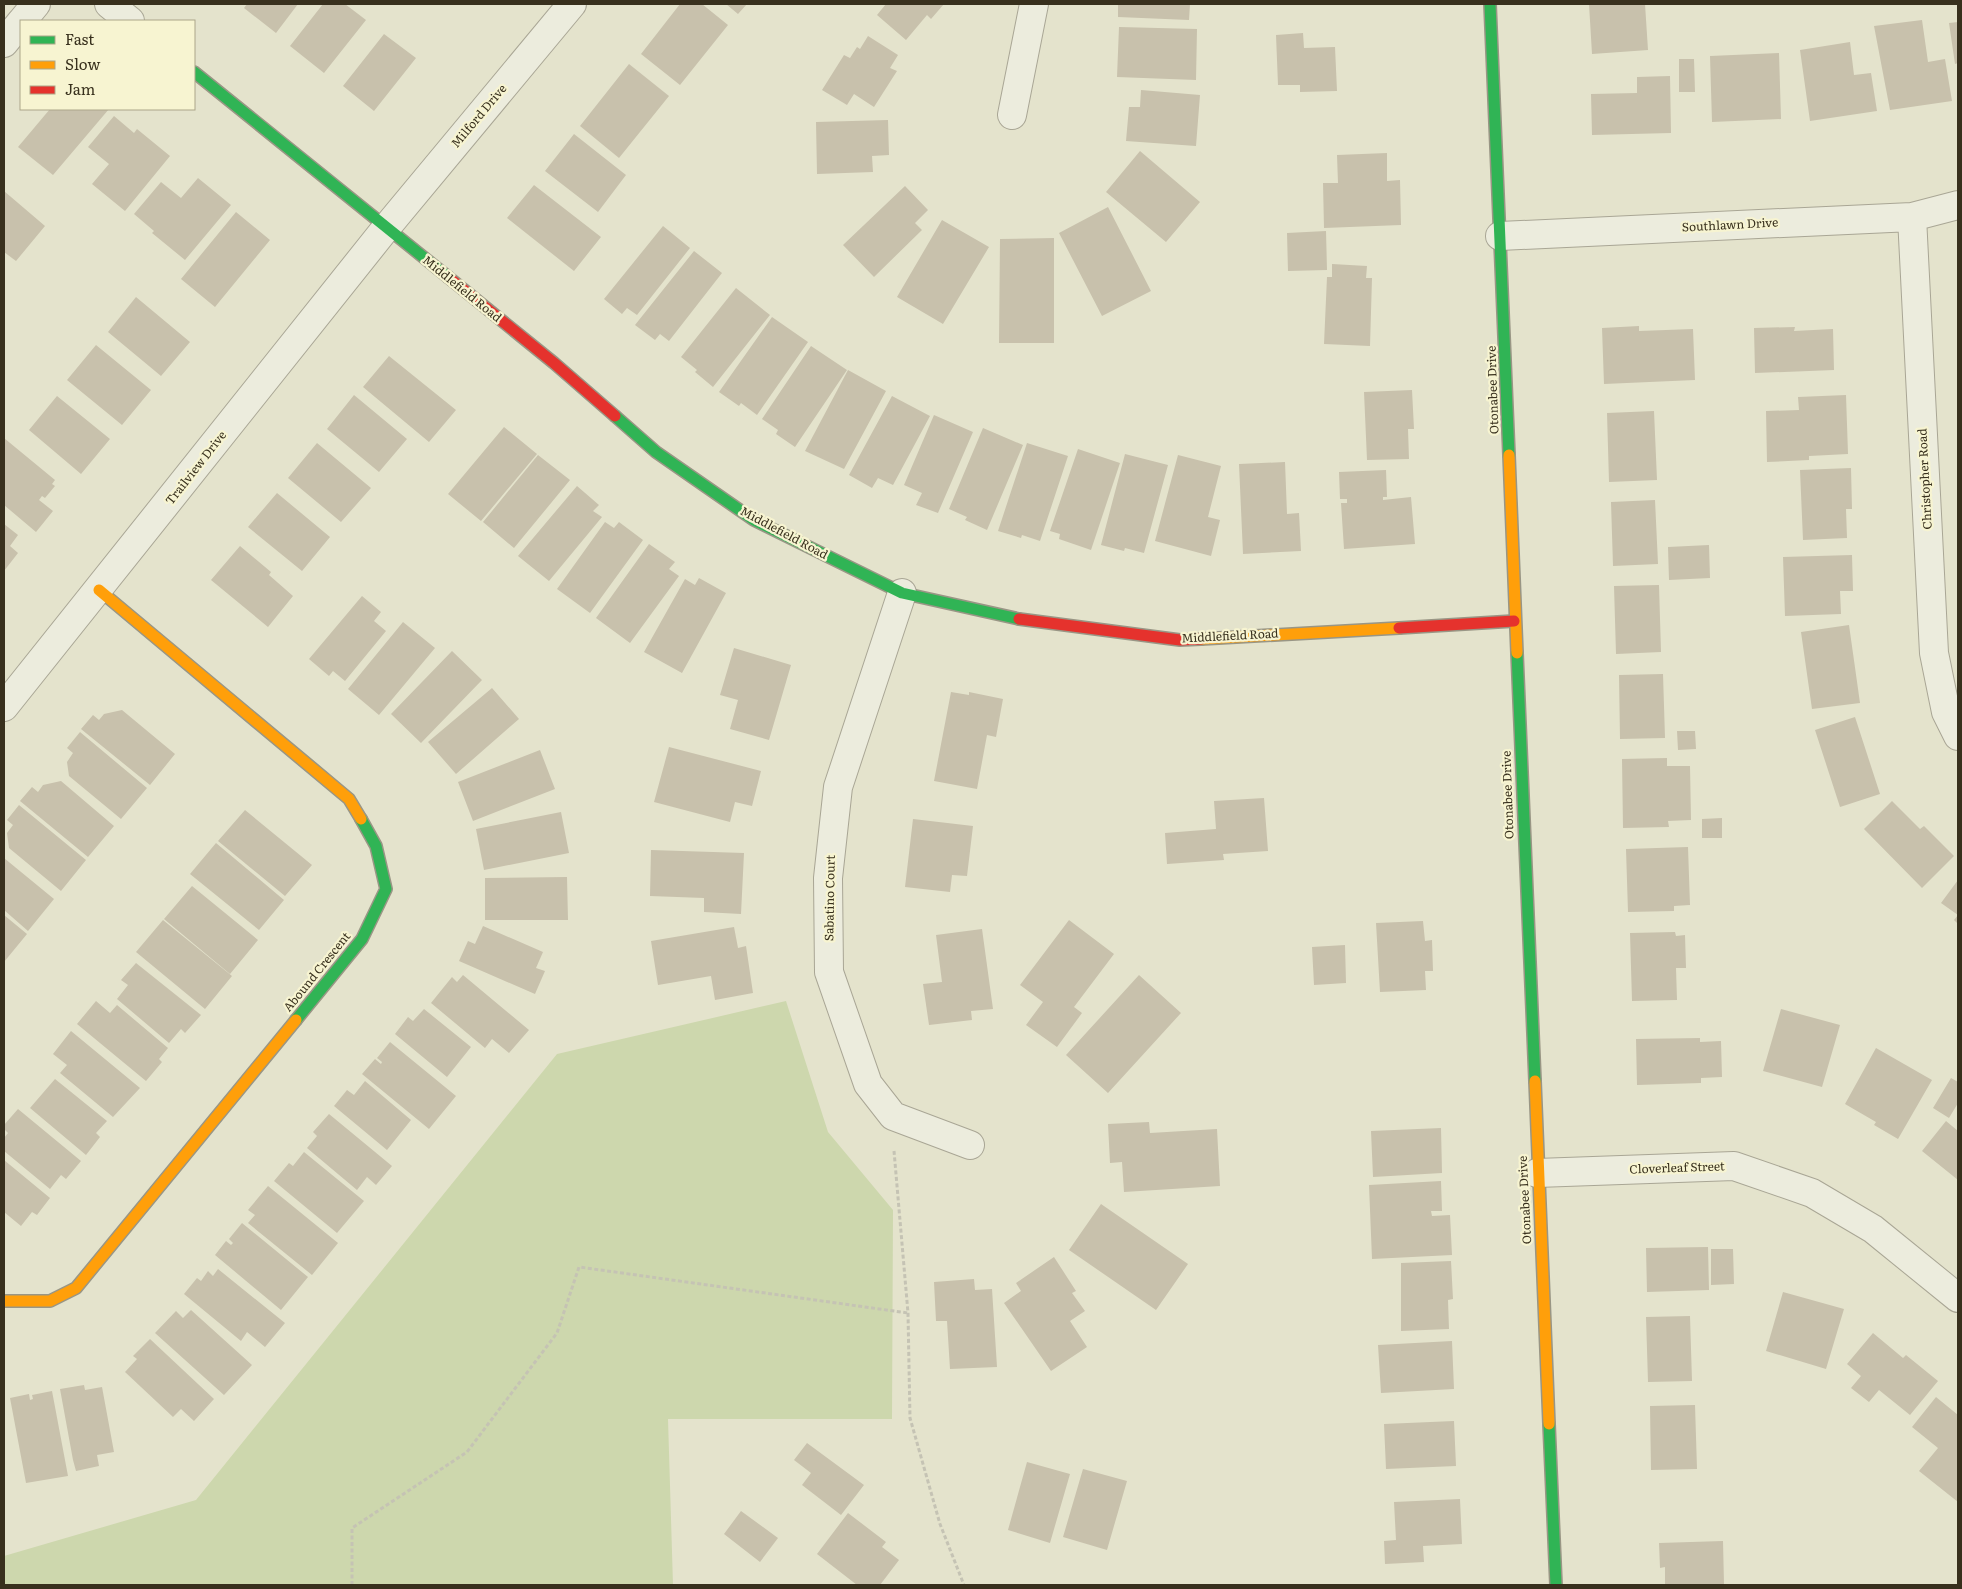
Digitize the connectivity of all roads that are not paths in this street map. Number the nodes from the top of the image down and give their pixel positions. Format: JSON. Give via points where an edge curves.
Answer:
{"nodes":[{"id":1,"x":36,"y":4,"type":"edge"},
{"id":2,"x":109,"y":4,"type":"edge"},
{"id":3,"x":572,"y":4,"type":"edge"},
{"id":4,"x":1034,"y":4,"type":"edge"},
{"id":5,"x":1490,"y":4,"type":"edge"},
{"id":6,"x":24,"y":20,"type":"edge"},
{"id":7,"x":129,"y":20,"type":"edge"},
{"id":8,"x":20,"y":24,"type":"edge"},
{"id":9,"x":4,"y":43,"type":"edge"},
{"id":10,"x":195,"y":73,"type":"edge"},
{"id":11,"x":1012,"y":115,"type":"dead end"},
{"id":12,"x":1958,"y":205,"type":"edge"},
{"id":13,"x":1912,"y":217,"type":"junction"},
{"id":14,"x":386,"y":228,"type":"junction"},
{"id":15,"x":1500,"y":236,"type":"junction"},
{"id":16,"x":99,"y":590,"type":"junction"},
{"id":17,"x":902,"y":593,"type":"junction"},
{"id":18,"x":1514,"y":621,"type":"junction"},
{"id":19,"x":4,"y":707,"type":"edge"},
{"id":20,"x":1958,"y":736,"type":"edge"},
{"id":21,"x":970,"y":1145,"type":"dead end"},
{"id":22,"x":1537,"y":1173,"type":"junction"},
{"id":23,"x":1958,"y":1298,"type":"edge"},
{"id":24,"x":4,"y":1301,"type":"edge"},
{"id":25,"x":1556,"y":1585,"type":"edge"}],
"edges":[{"from":1,"to":6,"type":"street"},
{"from":2,"to":7,"type":"street"},
{"from":3,"to":14,"type":"street","name":"Milford Drive"},
{"from":4,"to":11,"type":"street"},
{"from":5,"to":15,"type":"street","name":"Otonabee Drive"},
{"from":8,"to":9,"type":"street"},
{"from":10,"to":14,"type":"street","name":"Middlefield Road"},
{"from":12,"to":13,"type":"street","name":"Southlawn Drive"},
{"from":13,"to":15,"type":"street","name":"Southlawn Drive"},
{"from":13,"to":20,"type":"street","name":"Christopher Road","via":[[1934,653],[1946,712]]},
{"from":14,"to":16,"type":"street","name":"Trailview Drive"},
{"from":14,"to":17,"type":"street","name":"Middlefield Road","via":[[554,363],[656,452],[754,520]]},
{"from":15,"to":18,"type":"street","name":"Otonabee Drive"},
{"from":16,"to":19,"type":"street","name":"Trailview Drive"},
{"from":16,"to":24,"type":"street","name":"Abound Crescent","via":[[350,800],[376,846],[386,889],[362,939],[76,1288],[50,1300]]},
{"from":17,"to":18,"type":"street","name":"Middlefield Road","via":[[1035,623],[1180,640]]},
{"from":17,"to":21,"type":"street","name":"Sabatino Court","via":[[838,787],[828,878],[829,972],[868,1084],[893,1116]]},
{"from":18,"to":22,"type":"street","name":"Otonabee Drive"},
{"from":22,"to":23,"type":"street","name":"Cloverleaf Street","via":[[1734,1166],[1812,1193],[1873,1229]]},
{"from":22,"to":25,"type":"street","name":"Otonabee Drive"}]}
